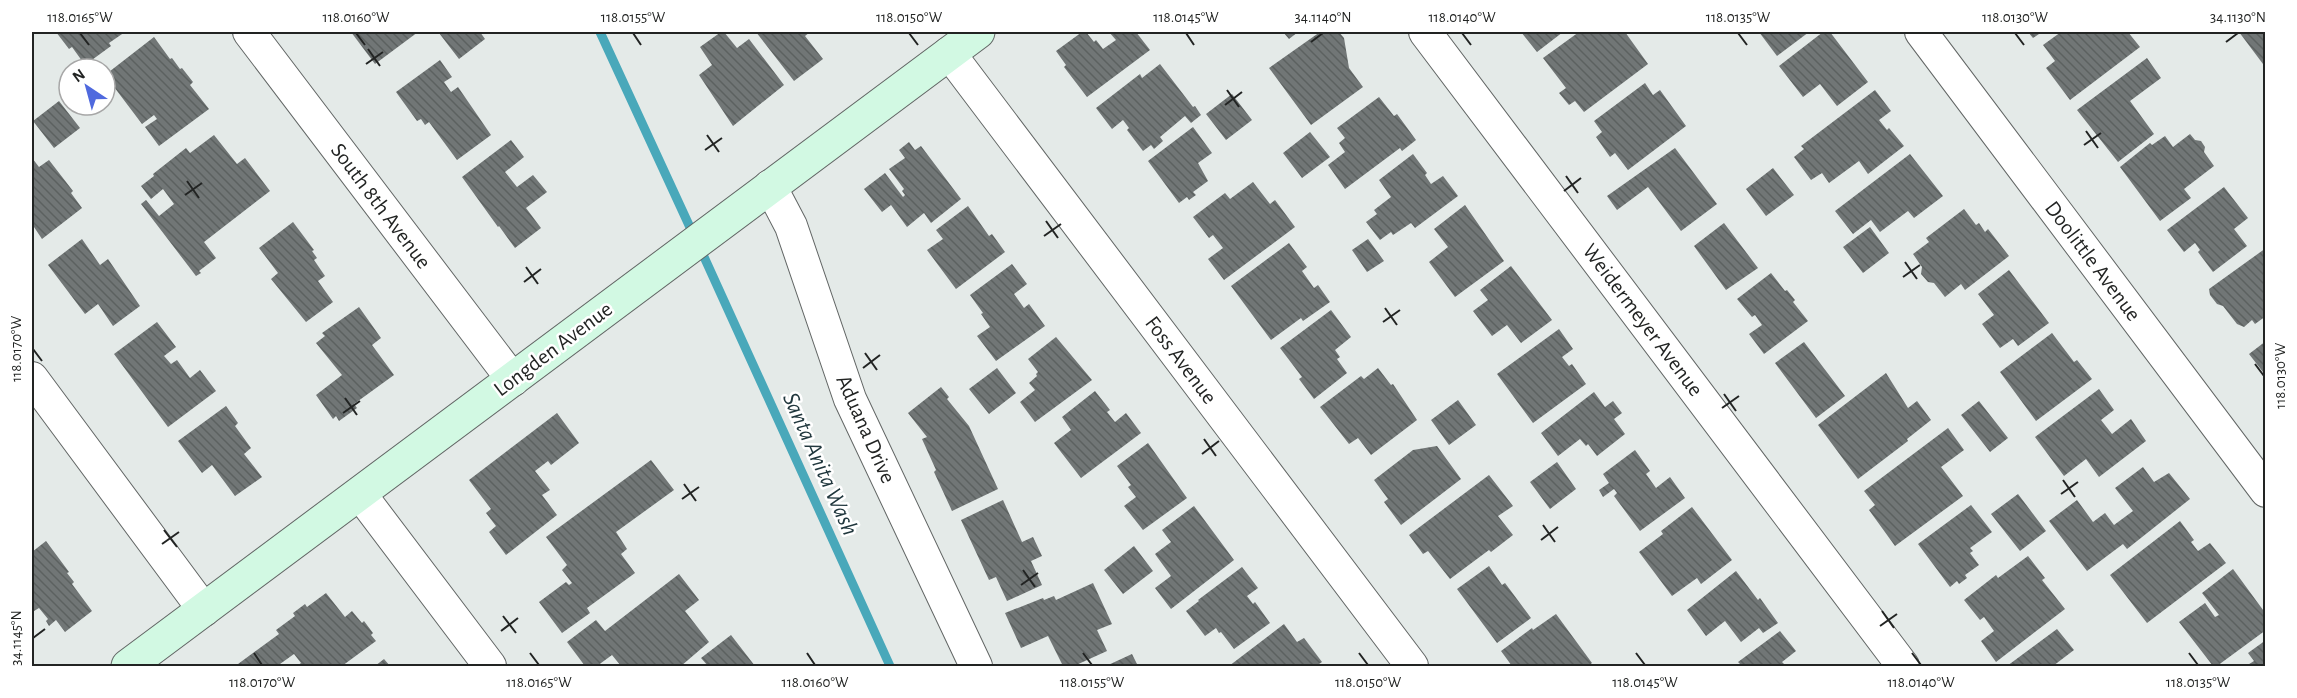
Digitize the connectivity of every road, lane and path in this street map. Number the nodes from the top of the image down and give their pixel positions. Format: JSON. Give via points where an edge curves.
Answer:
{"nodes":[{"id":1,"x":249,"y":32,"type":"edge"},
{"id":2,"x":978,"y":32,"type":"edge"},
{"id":3,"x":1425,"y":32,"type":"edge"},
{"id":4,"x":1921,"y":32,"type":"edge"},
{"id":5,"x":949,"y":53,"type":"junction"},
{"id":6,"x":770,"y":186,"type":"junction"},
{"id":7,"x":32,"y":378,"type":"edge"},
{"id":8,"x":513,"y":380,"type":"junction"},
{"id":9,"x":2265,"y":491,"type":"edge"},
{"id":10,"x":360,"y":494,"type":"junction"},
{"id":11,"x":204,"y":610,"type":"junction"},
{"id":12,"x":128,"y":666,"type":"edge"},
{"id":13,"x":490,"y":666,"type":"edge"},
{"id":14,"x":976,"y":666,"type":"edge"},
{"id":15,"x":1412,"y":666,"type":"edge"},
{"id":16,"x":1903,"y":666,"type":"edge"}],
"edges":[{"from":1,"to":8,"type":"street","name":"South 8th Avenue"},
{"from":2,"to":5,"type":"street","name":"Longden Avenue"},
{"from":3,"to":16,"type":"street","name":"Weidermeyer Avenue"},
{"from":4,"to":9,"type":"street","name":"Doolittle Avenue"},
{"from":5,"to":6,"type":"street","name":"Longden Avenue"},
{"from":5,"to":15,"type":"street","name":"Foss Avenue"},
{"from":6,"to":8,"type":"street","name":"Longden Avenue"},
{"from":6,"to":14,"type":"street","name":"Aduana Drive","via":[[791,226],[850,399]]},
{"from":7,"to":11,"type":"street"},
{"from":8,"to":10,"type":"street","name":"Longden Avenue"},
{"from":10,"to":11,"type":"street","name":"Longden Avenue"},
{"from":10,"to":13,"type":"street"},
{"from":11,"to":12,"type":"street","name":"Longden Avenue"}]}
